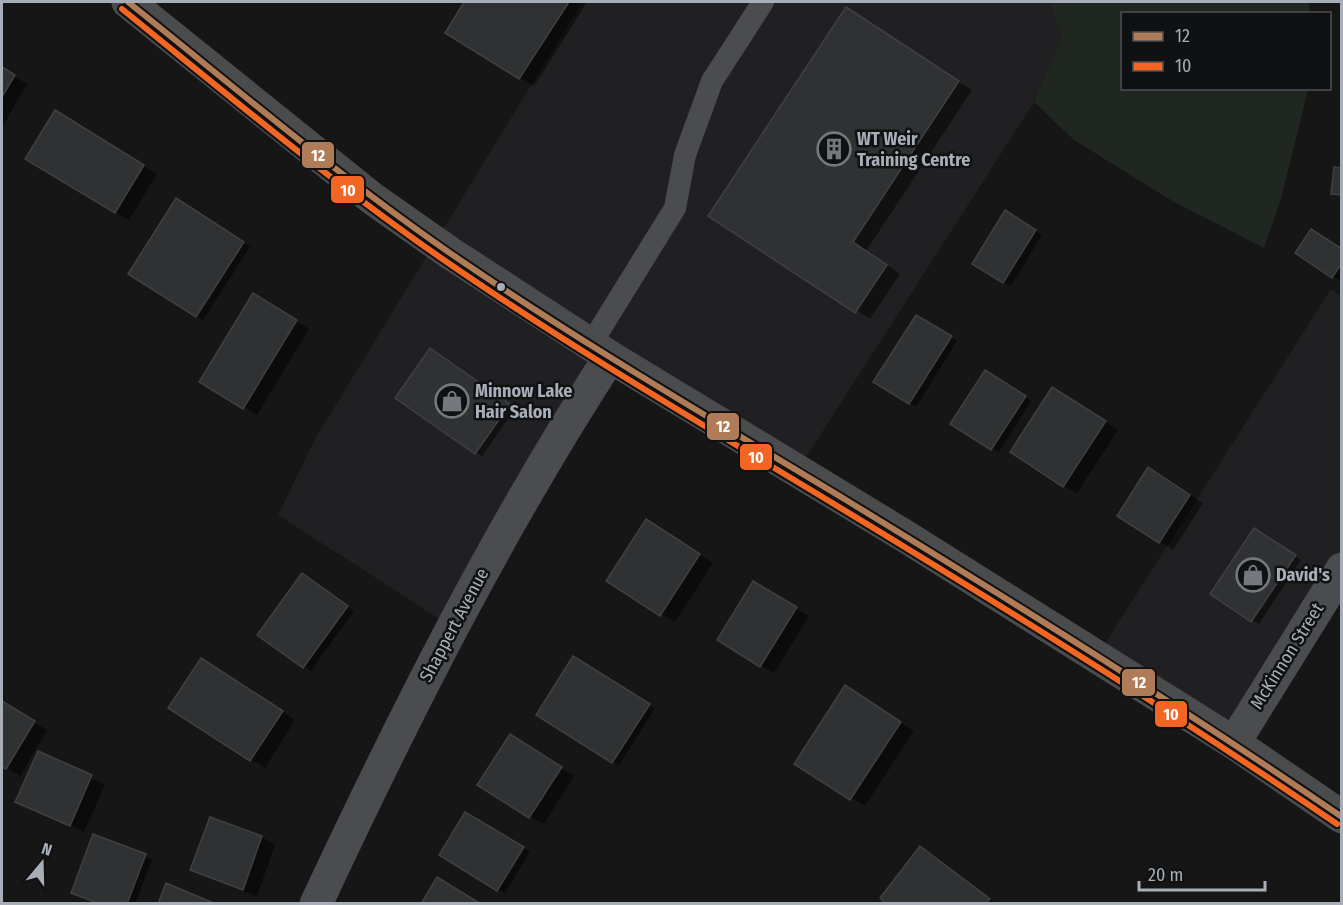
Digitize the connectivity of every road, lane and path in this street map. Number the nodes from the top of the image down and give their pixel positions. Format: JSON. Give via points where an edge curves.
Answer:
{"nodes":[{"id":1,"x":128,"y":2,"type":"edge"},
{"id":2,"x":762,"y":2,"type":"edge"},
{"id":3,"x":601,"y":350,"type":"junction"},
{"id":4,"x":1341,"y":569,"type":"edge"},
{"id":5,"x":1233,"y":743,"type":"junction"},
{"id":6,"x":1341,"y":817,"type":"edge"},
{"id":7,"x":316,"y":903,"type":"edge"}],
"edges":[{"from":1,"to":3,"type":"main road","via":[[373,199]]},
{"from":2,"to":3,"type":"lane","via":[[712,81],[684,155],[675,208]]},
{"from":3,"to":5,"type":"main road"},
{"from":3,"to":7,"type":"street","name":"Shappert Avenue","via":[[390,747]]},
{"from":4,"to":5,"type":"street","name":"McKinnon Street"},
{"from":5,"to":6,"type":"main road"}]}
